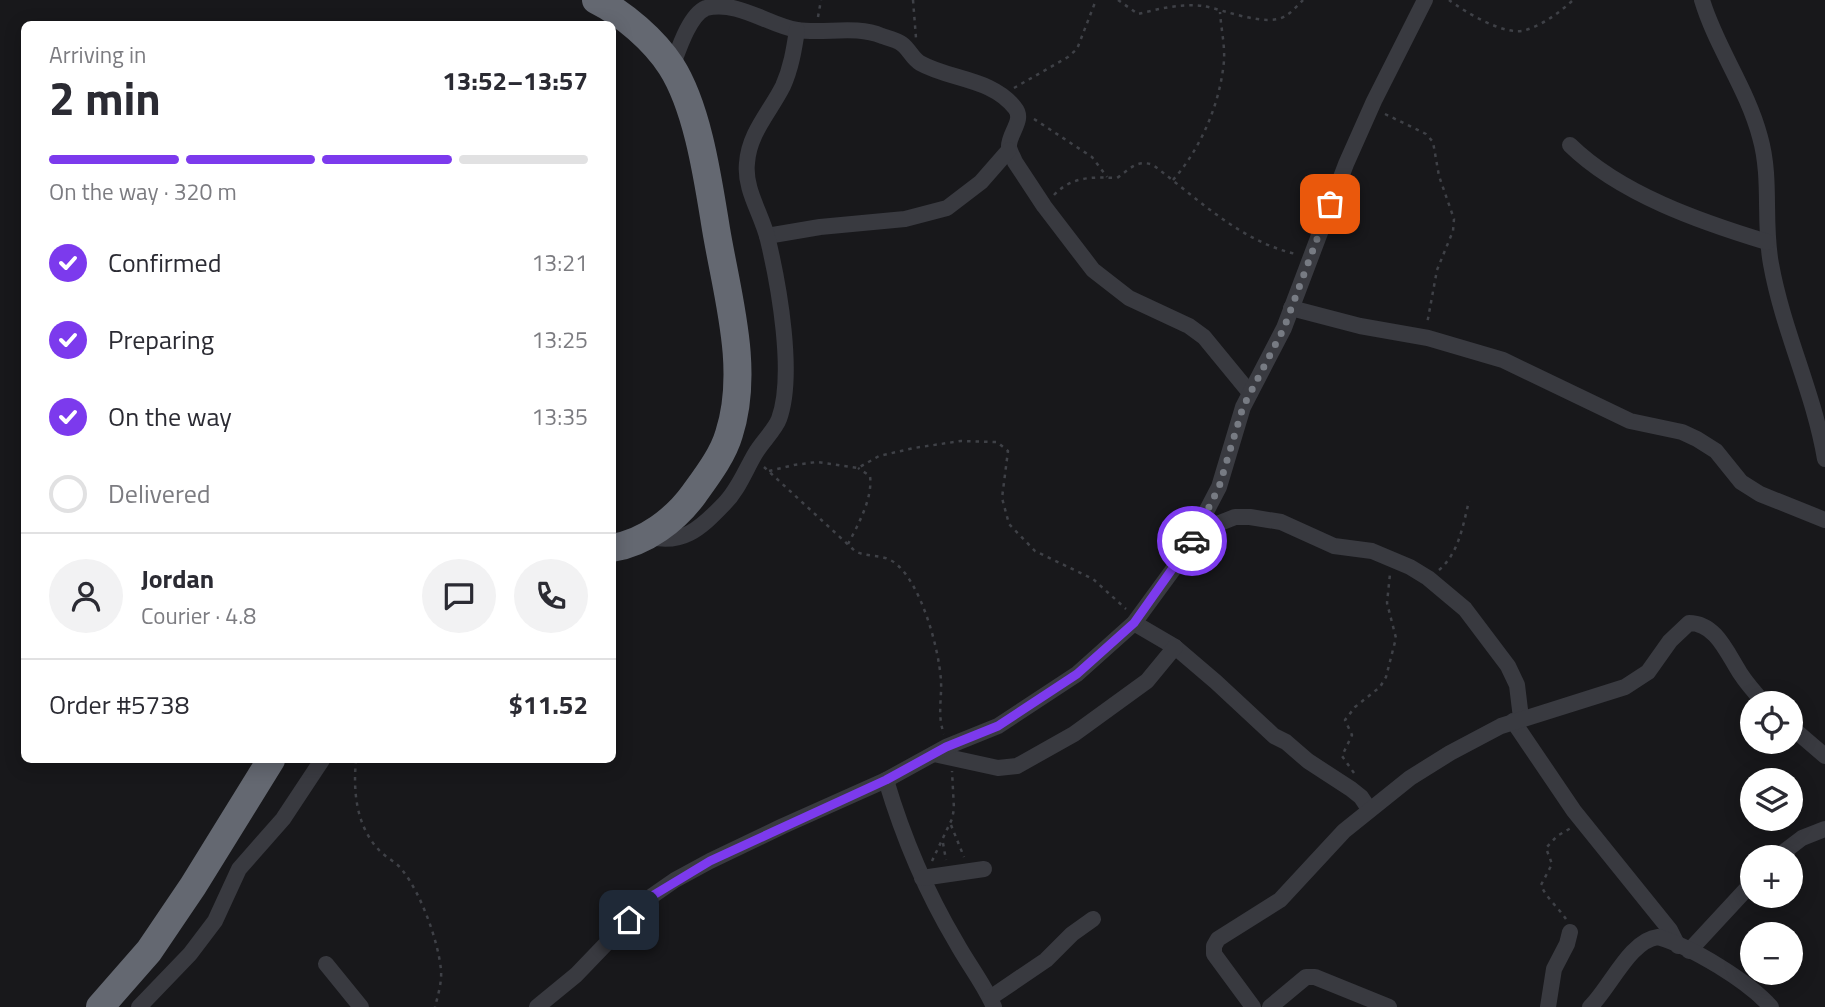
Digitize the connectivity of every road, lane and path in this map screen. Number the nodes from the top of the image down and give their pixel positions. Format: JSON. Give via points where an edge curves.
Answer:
{"nodes":[{"id":1,"x":596,"y":0,"type":"edge"},
{"id":2,"x":913,"y":0,"type":"edge"},
{"id":3,"x":1096,"y":0,"type":"edge"},
{"id":4,"x":1118,"y":0,"type":"edge"},
{"id":5,"x":1303,"y":0,"type":"edge"},
{"id":6,"x":1425,"y":0,"type":"edge"},
{"id":7,"x":1449,"y":0,"type":"edge"},
{"id":8,"x":1573,"y":0,"type":"edge"},
{"id":9,"x":1702,"y":0,"type":"edge"},
{"id":10,"x":1220,"y":12,"type":"junction"},
{"id":11,"x":797,"y":30,"type":"junction"},
{"id":12,"x":918,"y":62,"type":"junction"},
{"id":13,"x":672,"y":67,"type":"junction"},
{"id":14,"x":998,"y":93,"type":"junction"},
{"id":15,"x":1371,"y":108,"type":"junction"},
{"id":16,"x":1018,"y":114,"type":"junction"},
{"id":17,"x":1570,"y":145,"type":"dead end"},
{"id":18,"x":1009,"y":150,"type":"junction"},
{"id":19,"x":1107,"y":177,"type":"junction"},
{"id":20,"x":1172,"y":180,"type":"junction"},
{"id":21,"x":1044,"y":206,"type":"junction"},
{"id":22,"x":767,"y":236,"type":"junction"},
{"id":23,"x":1767,"y":242,"type":"junction"},
{"id":24,"x":1310,"y":256,"type":"junction"},
{"id":25,"x":1292,"y":308,"type":"junction"},
{"id":26,"x":1424,"y":337,"type":"junction"},
{"id":27,"x":1250,"y":393,"type":"junction"},
{"id":28,"x":754,"y":456,"type":"junction"},
{"id":29,"x":1825,"y":459,"type":"edge"},
{"id":30,"x":858,"y":468,"type":"junction"},
{"id":31,"x":769,"y":471,"type":"junction"},
{"id":32,"x":1468,"y":501,"type":"dead end"},
{"id":33,"x":1825,"y":520,"type":"edge"},
{"id":34,"x":1197,"y":532,"type":"junction"},
{"id":35,"x":646,"y":536,"type":"junction"},
{"id":36,"x":847,"y":545,"type":"junction"},
{"id":37,"x":616,"y":548,"type":"edge"},
{"id":38,"x":1391,"y":558,"type":"junction"},
{"id":39,"x":1428,"y":578,"type":"junction"},
{"id":40,"x":1136,"y":620,"type":"junction"},
{"id":41,"x":1175,"y":647,"type":"junction"},
{"id":42,"x":1754,"y":691,"type":"edge"},
{"id":43,"x":1517,"y":720,"type":"junction"},
{"id":44,"x":1803,"y":737,"type":"edge"},
{"id":45,"x":944,"y":753,"type":"junction"},
{"id":46,"x":1825,"y":756,"type":"edge"},
{"id":47,"x":269,"y":763,"type":"edge"},
{"id":48,"x":320,"y":763,"type":"edge"},
{"id":49,"x":356,"y":763,"type":"edge"},
{"id":50,"x":886,"y":780,"type":"junction"},
{"id":51,"x":1365,"y":803,"type":"junction"},
{"id":52,"x":1580,"y":818,"type":"junction"},
{"id":53,"x":951,"y":824,"type":"junction"},
{"id":54,"x":1825,"y":829,"type":"edge"},
{"id":55,"x":943,"y":839,"type":"junction"},
{"id":56,"x":1793,"y":845,"type":"edge"},
{"id":57,"x":984,"y":869,"type":"dead end"},
{"id":58,"x":967,"y":871,"type":"junction"},
{"id":59,"x":949,"y":874,"type":"junction"},
{"id":60,"x":924,"y":878,"type":"junction"},
{"id":61,"x":1740,"y":894,"type":"edge"},
{"id":62,"x":1093,"y":919,"type":"dead end"},
{"id":63,"x":1570,"y":932,"type":"joint"},
{"id":64,"x":1683,"y":948,"type":"junction"},
{"id":65,"x":326,"y":964,"type":"dead end"},
{"id":66,"x":992,"y":1002,"type":"edge"},
{"id":67,"x":100,"y":1007,"type":"edge"},
{"id":68,"x":139,"y":1007,"type":"edge"},
{"id":69,"x":361,"y":1007,"type":"edge"},
{"id":70,"x":435,"y":1007,"type":"edge"},
{"id":71,"x":537,"y":1007,"type":"edge"},
{"id":72,"x":1252,"y":1007,"type":"edge"},
{"id":73,"x":1270,"y":1007,"type":"edge"},
{"id":74,"x":1388,"y":1007,"type":"edge"},
{"id":75,"x":1548,"y":1007,"type":"edge"},
{"id":76,"x":1590,"y":1007,"type":"edge"},
{"id":77,"x":1771,"y":1007,"type":"edge"}],
"edges":[{"from":1,"to":13,"type":"highway","via":[[648,38]]},
{"from":2,"to":12,"type":"path"},
{"from":3,"to":14,"type":"path","via":[[1077,48],[1068,57]]},
{"from":4,"to":10,"type":"path","via":[[1138,14],[1187,6]]},
{"from":5,"to":10,"type":"path","via":[[1280,18]]},
{"from":6,"to":15,"type":"street"},
{"from":7,"to":8,"type":"path","via":[[1510,31],[1525,31]]},
{"from":9,"to":23,"type":"street","via":[[1761,138],[1768,178]]},
{"from":10,"to":20,"type":"path","via":[[1224,61],[1214,103],[1199,144]]},
{"from":11,"to":12,"type":"street","via":[[879,34],[902,43]]},
{"from":11,"to":13,"type":"street","via":[[734,7],[704,9],[682,38]]},
{"from":11,"to":22,"type":"street","via":[[792,64],[751,142],[746,165]]},
{"from":12,"to":14,"type":"street"},
{"from":13,"to":35,"type":"highway","via":[[691,113],[707,177],[738,378],[729,436],[715,463],[687,505]]},
{"from":14,"to":16,"type":"street"},
{"from":15,"to":24,"type":"street"},
{"from":15,"to":26,"type":"path","via":[[1426,134],[1433,142],[1454,219],[1437,270]]},
{"from":16,"to":18,"type":"street"},
{"from":16,"to":19,"type":"path","via":[[1045,124],[1083,150]]},
{"from":17,"to":23,"type":"street","via":[[1585,160],[1656,201]]},
{"from":18,"to":21,"type":"street"},
{"from":18,"to":22,"type":"street","via":[[981,182],[947,208],[905,219]]},
{"from":19,"to":20,"type":"path","via":[[1117,178],[1145,162]]},
{"from":19,"to":21,"type":"path","via":[[1076,179]]},
{"from":20,"to":24,"type":"path","via":[[1270,247]]},
{"from":21,"to":27,"type":"street","via":[[1104,281],[1189,326]]},
{"from":22,"to":28,"type":"street","via":[[783,322],[783,397],[777,423]]},
{"from":23,"to":29,"type":"street","via":[[1782,314]]},
{"from":24,"to":25,"type":"street"},
{"from":25,"to":26,"type":"street"},
{"from":25,"to":27,"type":"street"},
{"from":26,"to":33,"type":"street","via":[[1503,360],[1630,421],[1682,432],[1716,452],[1741,482],[1760,494]]},
{"from":27,"to":34,"type":"street","via":[[1219,487]]},
{"from":28,"to":31,"type":"path"},
{"from":28,"to":35,"type":"street","via":[[730,498],[696,529],[664,541]]},
{"from":30,"to":31,"type":"path","via":[[817,462]]},
{"from":30,"to":36,"type":"path","via":[[870,476],[871,484]]},
{"from":30,"to":40,"type":"path","via":[[879,456],[914,447],[997,442],[1008,452],[1002,498],[1009,524],[1035,551],[1093,579]]},
{"from":31,"to":36,"type":"path"},
{"from":32,"to":39,"type":"path","via":[[1457,544],[1443,566]]},
{"from":34,"to":38,"type":"street","via":[[1235,517],[1250,517],[1281,522],[1334,546]]},
{"from":34,"to":40,"type":"street"},
{"from":35,"to":37,"type":"highway"},
{"from":36,"to":45,"type":"path","via":[[860,554],[894,562],[922,600],[938,658]]},
{"from":38,"to":39,"type":"street"},
{"from":38,"to":51,"type":"path","via":[[1387,603],[1396,645],[1384,682],[1345,720],[1352,735],[1342,756]]},
{"from":39,"to":43,"type":"street","via":[[1465,609],[1508,666],[1517,685]]},
{"from":40,"to":41,"type":"street"},
{"from":40,"to":45,"type":"street","via":[[1077,674],[998,726]]},
{"from":41,"to":45,"type":"street","via":[[1147,681],[1074,734],[1027,761],[998,768]]},
{"from":41,"to":51,"type":"street","via":[[1274,736]]},
{"from":42,"to":43,"type":"street","via":[[1709,629],[1689,623],[1670,640],[1648,672],[1625,687]]},
{"from":43,"to":51,"type":"street","via":[[1482,735]]},
{"from":43,"to":52,"type":"street","via":[[1538,761]]},
{"from":44,"to":46,"type":"street"},
{"from":45,"to":50,"type":"street"},
{"from":45,"to":53,"type":"path","via":[[954,809]]},
{"from":47,"to":67,"type":"highway","via":[[149,951]]},
{"from":48,"to":68,"type":"street","via":[[283,819],[239,869],[215,921]]},
{"from":49,"to":70,"type":"path","via":[[354,789],[369,839],[402,869],[432,931],[441,973]]},
{"from":50,"to":60,"type":"street","via":[[902,833]]},
{"from":50,"to":71,"type":"street","via":[[675,880],[652,896],[576,975]]},
{"from":51,"to":72,"type":"street","via":[[1280,900],[1214,946],[1214,954]]},
{"from":52,"to":63,"type":"path","via":[[1546,848],[1552,864],[1541,885]]},
{"from":52,"to":64,"type":"street"},
{"from":53,"to":55,"type":"path"},
{"from":53,"to":58,"type":"path"},
{"from":54,"to":56,"type":"street"},
{"from":55,"to":59,"type":"path"},
{"from":55,"to":60,"type":"path"},
{"from":57,"to":58,"type":"street"},
{"from":58,"to":59,"type":"street"},
{"from":59,"to":60,"type":"street"},
{"from":60,"to":66,"type":"street"},
{"from":61,"to":64,"type":"street"},
{"from":62,"to":66,"type":"street"},
{"from":63,"to":75,"type":"street","via":[[1554,969]]},
{"from":64,"to":76,"type":"street","via":[[1658,937],[1642,943]]},
{"from":64,"to":77,"type":"street","via":[[1744,983]]},
{"from":65,"to":69,"type":"street"},
{"from":73,"to":74,"type":"street","via":[[1306,977],[1314,977]]}]}
